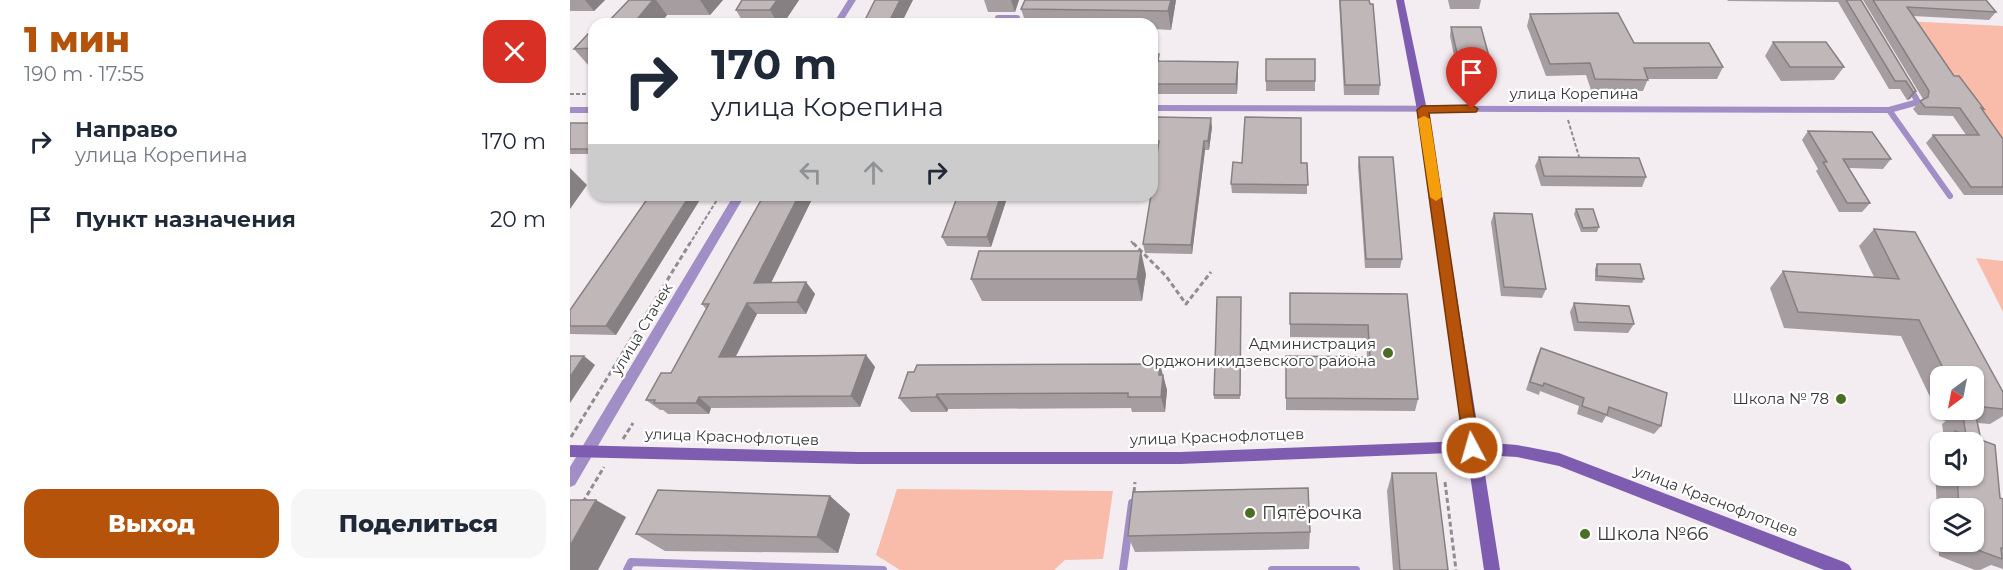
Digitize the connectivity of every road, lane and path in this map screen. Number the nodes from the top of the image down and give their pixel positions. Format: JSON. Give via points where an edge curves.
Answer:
{"nodes":[{"id":1,"x":852,"y":0,"type":"edge"},
{"id":2,"x":1400,"y":0,"type":"edge"},
{"id":3,"x":841,"y":18,"type":"edge"},
{"id":4,"x":998,"y":18,"type":"dead end"},
{"id":5,"x":1017,"y":18,"type":"dead end"},
{"id":6,"x":1906,"y":82,"type":"edge"},
{"id":7,"x":570,"y":94,"type":"edge"},
{"id":8,"x":588,"y":94,"type":"edge"},
{"id":9,"x":1158,"y":108,"type":"edge"},
{"id":10,"x":570,"y":110,"type":"edge"},
{"id":11,"x":588,"y":110,"type":"edge"},
{"id":12,"x":1422,"y":110,"type":"junction"},
{"id":13,"x":1889,"y":110,"type":"junction"},
{"id":14,"x":1568,"y":119,"type":"dead end"},
{"id":15,"x":1581,"y":162,"type":"edge"},
{"id":16,"x":1950,"y":195,"type":"dead end"},
{"id":17,"x":716,"y":201,"type":"edge"},
{"id":18,"x":736,"y":201,"type":"edge"},
{"id":19,"x":1131,"y":241,"type":"dead end"},
{"id":20,"x":1211,"y":272,"type":"dead end"},
{"id":21,"x":570,"y":438,"type":"edge"},
{"id":22,"x":1472,"y":448,"type":"junction"},
{"id":23,"x":570,"y":451,"type":"edge"},
{"id":24,"x":587,"y":452,"type":"junction"},
{"id":25,"x":596,"y":479,"type":"dead end"},
{"id":26,"x":570,"y":480,"type":"edge"},
{"id":27,"x":1445,"y":482,"type":"dead end"},
{"id":28,"x":1132,"y":503,"type":"edge"},
{"id":29,"x":580,"y":507,"type":"edge"},
{"id":30,"x":627,"y":570,"type":"edge"},
{"id":31,"x":883,"y":570,"type":"edge"},
{"id":32,"x":1123,"y":570,"type":"edge"},
{"id":33,"x":1272,"y":570,"type":"edge"},
{"id":34,"x":1356,"y":570,"type":"edge"},
{"id":35,"x":1456,"y":570,"type":"edge"},
{"id":36,"x":1492,"y":570,"type":"edge"},
{"id":37,"x":1844,"y":570,"type":"edge"}],
"edges":[{"from":1,"to":3,"type":"street"},
{"from":2,"to":12,"type":"street"},
{"from":4,"to":5,"type":"lane"},
{"from":6,"to":13,"type":"lane","via":[[1918,102]]},
{"from":7,"to":8,"type":"path"},
{"from":9,"to":12,"type":"street","name":"улица Корепина"},
{"from":10,"to":11,"type":"street"},
{"from":12,"to":13,"type":"street","name":"улица Корепина"},
{"from":12,"to":22,"type":"street"},
{"from":13,"to":16,"type":"lane"},
{"from":14,"to":15,"type":"path"},
{"from":17,"to":21,"type":"path"},
{"from":18,"to":24,"type":"street","name":"улица Стачек"},
{"from":19,"to":20,"type":"path","via":[[1166,276],[1186,304]]},
{"from":22,"to":24,"type":"street","name":"улица Краснофлотцев","via":[[1180,458],[859,459]]},
{"from":22,"to":36,"type":"street"},
{"from":22,"to":37,"type":"street","name":"улица Краснофлотцев","via":[[1517,450],[1558,460]]},
{"from":23,"to":24,"type":"street","name":"улица Краснофлотцев"},
{"from":24,"to":26,"type":"street","name":"улица Стачек"},
{"from":25,"to":29,"type":"path"},
{"from":27,"to":35,"type":"path"},
{"from":28,"to":32,"type":"lane"},
{"from":30,"to":31,"type":"lane","via":[[631,562]]},
{"from":33,"to":34,"type":"lane"}]}
